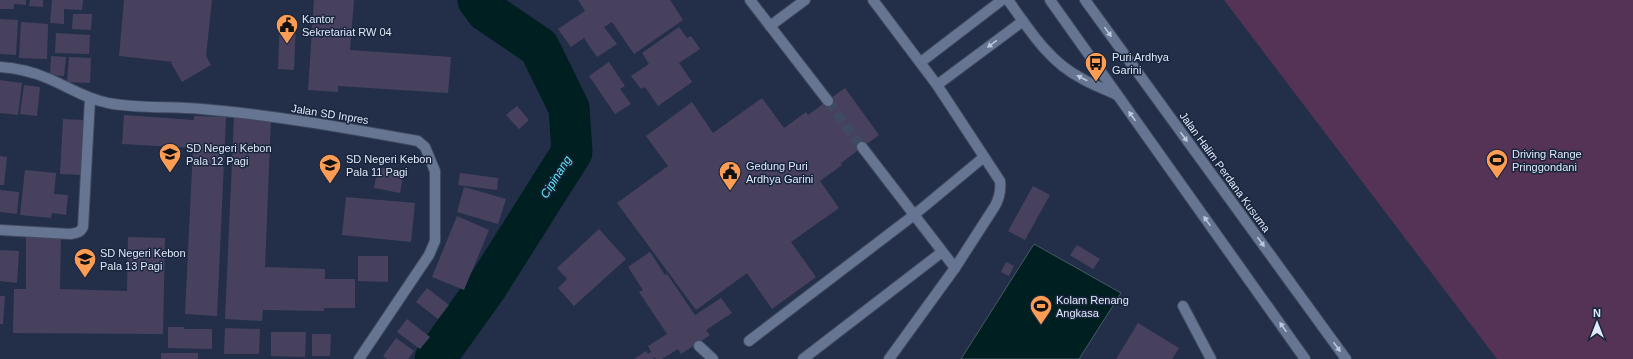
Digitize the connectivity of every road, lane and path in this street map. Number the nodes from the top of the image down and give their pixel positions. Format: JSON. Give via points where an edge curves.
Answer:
{"nodes":[{"id":1,"x":750,"y":0,"type":"edge"},
{"id":2,"x":805,"y":0,"type":"edge"},
{"id":3,"x":873,"y":0,"type":"edge"},
{"id":4,"x":1002,"y":0,"type":"edge"},
{"id":5,"x":1008,"y":0,"type":"edge"},
{"id":6,"x":1050,"y":0,"type":"edge"},
{"id":7,"x":1085,"y":0,"type":"edge"},
{"id":8,"x":1023,"y":21,"type":"junction"},
{"id":9,"x":770,"y":26,"type":"junction"},
{"id":10,"x":921,"y":62,"type":"junction"},
{"id":11,"x":0,"y":67,"type":"edge"},
{"id":12,"x":937,"y":84,"type":"junction"},
{"id":13,"x":1117,"y":95,"type":"junction"},
{"id":14,"x":90,"y":99,"type":"junction"},
{"id":15,"x":828,"y":100,"type":"tunnel mouth"},
{"id":16,"x":862,"y":147,"type":"tunnel mouth"},
{"id":17,"x":984,"y":157,"type":"junction"},
{"id":18,"x":914,"y":214,"type":"junction"},
{"id":19,"x":0,"y":230,"type":"edge"},
{"id":20,"x":942,"y":252,"type":"junction"},
{"id":21,"x":955,"y":268,"type":"junction"},
{"id":22,"x":1184,"y":306,"type":"dead end"},
{"id":23,"x":749,"y":342,"type":"dead end"},
{"id":24,"x":699,"y":346,"type":"dead end"},
{"id":25,"x":1209,"y":358,"type":"edge"},
{"id":26,"x":359,"y":359,"type":"edge"},
{"id":27,"x":713,"y":359,"type":"edge"},
{"id":28,"x":802,"y":359,"type":"edge"},
{"id":29,"x":889,"y":359,"type":"edge"},
{"id":30,"x":1306,"y":359,"type":"edge"},
{"id":31,"x":1346,"y":359,"type":"edge"}],
"edges":[{"from":1,"to":9,"type":"street"},
{"from":2,"to":9,"type":"street"},
{"from":3,"to":10,"type":"street"},
{"from":4,"to":10,"type":"street"},
{"from":5,"to":8,"type":"street"},
{"from":6,"to":13,"type":"street"},
{"from":7,"to":31,"type":"street","name":"Jalan Halim Perdana Kusuma","one_way":true},
{"from":8,"to":12,"type":"street","one_way":true},
{"from":13,"to":8,"type":"street","one_way":true,"via":[[1080,78],[1054,59]]},
{"from":9,"to":15,"type":"street"},
{"from":10,"to":12,"type":"street"},
{"from":11,"to":14,"type":"street","name":"Jalan SD Inpres","via":[[46,77]]},
{"from":12,"to":17,"type":"street"},
{"from":30,"to":13,"type":"street","one_way":true},
{"from":14,"to":19,"type":"street","via":[[81,231],[70,234]]},
{"from":14,"to":26,"type":"street","name":"Jalan SD Inpres","via":[[131,106],[202,109],[321,124],[418,141],[425,147],[435,171],[435,241],[429,255]]},
{"from":16,"to":18,"type":"street"},
{"from":17,"to":18,"type":"street"},
{"from":17,"to":21,"type":"street","via":[[1000,181],[998,200]]},
{"from":18,"to":20,"type":"street"},
{"from":18,"to":23,"type":"street"},
{"from":20,"to":21,"type":"street"},
{"from":20,"to":28,"type":"street"},
{"from":21,"to":29,"type":"street"},
{"from":22,"to":25,"type":"street"},
{"from":24,"to":27,"type":"street"}]}
